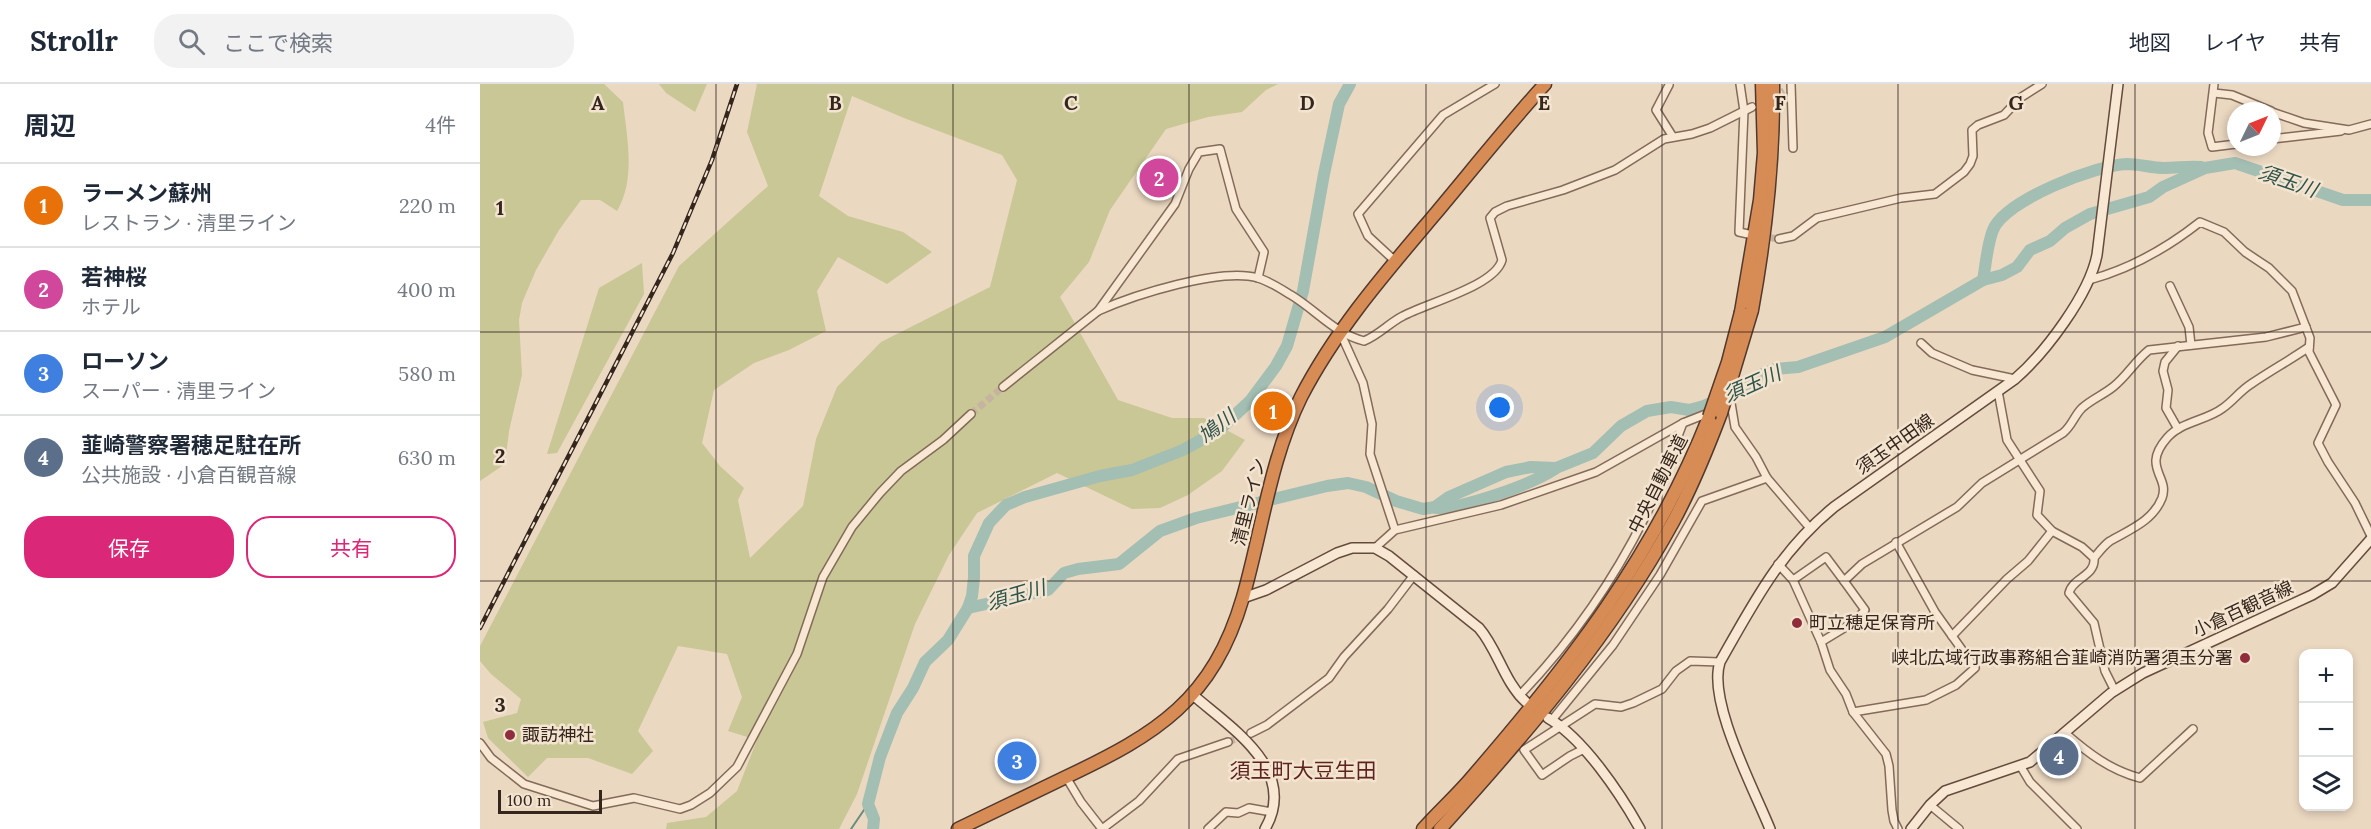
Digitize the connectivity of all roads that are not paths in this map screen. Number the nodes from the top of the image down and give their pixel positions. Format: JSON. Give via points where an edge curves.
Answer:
{"nodes":[{"id":1,"x":1495,"y":84,"type":"edge"},
{"id":2,"x":1545,"y":84,"type":"edge"},
{"id":3,"x":1740,"y":84,"type":"edge"},
{"id":4,"x":1762,"y":84,"type":"edge"},
{"id":5,"x":1773,"y":84,"type":"edge"},
{"id":6,"x":2042,"y":84,"type":"edge"},
{"id":7,"x":2118,"y":84,"type":"edge"},
{"id":8,"x":2214,"y":84,"type":"edge"},
{"id":9,"x":1669,"y":85,"type":"edge"},
{"id":10,"x":1791,"y":87,"type":"edge"},
{"id":11,"x":2214,"y":93,"type":"junction"},
{"id":12,"x":2249,"y":102,"type":"edge"},
{"id":13,"x":1752,"y":107,"type":"dead end"},
{"id":14,"x":1744,"y":111,"type":"junction"},
{"id":15,"x":2281,"y":115,"type":"edge"},
{"id":16,"x":2371,"y":124,"type":"edge"},
{"id":17,"x":2349,"y":130,"type":"junction"},
{"id":18,"x":1673,"y":137,"type":"junction"},
{"id":19,"x":2281,"y":138,"type":"edge"},
{"id":20,"x":2227,"y":145,"type":"edge"},
{"id":21,"x":1793,"y":148,"type":"dead end"},
{"id":22,"x":1748,"y":234,"type":"dead end"},
{"id":23,"x":1779,"y":239,"type":"tunnel mouth"},
{"id":24,"x":1395,"y":261,"type":"junction"},
{"id":25,"x":1258,"y":278,"type":"junction"},
{"id":26,"x":2089,"y":280,"type":"junction"},
{"id":27,"x":2170,"y":286,"type":"dead end"},
{"id":28,"x":1098,"y":311,"type":"junction"},
{"id":29,"x":1746,"y":311,"type":"junction"},
{"id":30,"x":2306,"y":327,"type":"junction"},
{"id":31,"x":1340,"y":332,"type":"junction"},
{"id":32,"x":1921,"y":343,"type":"dead end"},
{"id":33,"x":2191,"y":345,"type":"junction"},
{"id":34,"x":2178,"y":346,"type":"junction"},
{"id":35,"x":2309,"y":347,"type":"junction"},
{"id":36,"x":2015,"y":379,"type":"junction"},
{"id":37,"x":1003,"y":387,"type":"tunnel mouth"},
{"id":38,"x":1998,"y":391,"type":"junction"},
{"id":39,"x":970,"y":414,"type":"tunnel mouth"},
{"id":40,"x":1683,"y":423,"type":"junction"},
{"id":41,"x":2178,"y":429,"type":"junction"},
{"id":42,"x":2018,"y":459,"type":"junction"},
{"id":43,"x":1767,"y":478,"type":"junction"},
{"id":44,"x":1809,"y":527,"type":"junction"},
{"id":45,"x":1395,"y":530,"type":"junction"},
{"id":46,"x":2052,"y":531,"type":"junction"},
{"id":47,"x":2371,"y":538,"type":"edge"},
{"id":48,"x":1896,"y":542,"type":"junction"},
{"id":49,"x":1375,"y":548,"type":"junction"},
{"id":50,"x":2094,"y":558,"type":"junction"},
{"id":51,"x":1778,"y":564,"type":"junction"},
{"id":52,"x":1414,"y":575,"type":"junction"},
{"id":53,"x":1792,"y":580,"type":"junction"},
{"id":54,"x":1844,"y":581,"type":"junction"},
{"id":55,"x":1243,"y":598,"type":"junction"},
{"id":56,"x":1952,"y":636,"type":"junction"},
{"id":57,"x":1821,"y":642,"type":"junction"},
{"id":58,"x":1720,"y":662,"type":"junction"},
{"id":59,"x":2115,"y":691,"type":"junction"},
{"id":60,"x":1193,"y":694,"type":"junction"},
{"id":61,"x":1522,"y":699,"type":"joint"},
{"id":62,"x":1853,"y":712,"type":"junction"},
{"id":63,"x":1550,"y":719,"type":"joint"},
{"id":64,"x":1561,"y":726,"type":"junction"},
{"id":65,"x":2193,"y":729,"type":"dead end"},
{"id":66,"x":1251,"y":733,"type":"tunnel mouth"},
{"id":67,"x":2065,"y":733,"type":"junction"},
{"id":68,"x":1228,"y":742,"type":"tunnel mouth"},
{"id":69,"x":480,"y":743,"type":"edge"},
{"id":70,"x":1584,"y":749,"type":"junction"},
{"id":71,"x":2021,"y":767,"type":"junction"},
{"id":72,"x":1066,"y":777,"type":"junction"},
{"id":73,"x":1930,"y":804,"type":"junction"},
{"id":74,"x":1272,"y":812,"type":"junction"},
{"id":75,"x":1444,"y":815,"type":"junction"},
{"id":76,"x":979,"y":825,"type":"edge"},
{"id":77,"x":958,"y":829,"type":"edge"},
{"id":78,"x":1102,"y":829,"type":"edge"},
{"id":79,"x":1208,"y":829,"type":"edge"},
{"id":80,"x":1265,"y":829,"type":"edge"},
{"id":81,"x":1423,"y":829,"type":"edge"},
{"id":82,"x":1440,"y":829,"type":"edge"},
{"id":83,"x":1640,"y":829,"type":"edge"},
{"id":84,"x":1770,"y":829,"type":"edge"},
{"id":85,"x":1898,"y":829,"type":"edge"},
{"id":86,"x":1911,"y":829,"type":"edge"},
{"id":87,"x":1959,"y":829,"type":"edge"},
{"id":88,"x":2077,"y":829,"type":"edge"}],
"edges":[{"from":1,"to":24,"type":"street","via":[[1443,115],[1358,214],[1368,236]]},
{"from":2,"to":24,"type":"highway","name":"清里ライン"},
{"from":3,"to":14,"type":"street"},
{"from":4,"to":29,"type":"highway","name":"中央自動車道","via":[[1764,153]]},
{"from":5,"to":29,"type":"highway","name":"中央自動車道","via":[[1770,202]]},
{"from":6,"to":23,"type":"street","via":[[2020,98],[2004,115],[1972,130],[1970,164],[1935,194],[1817,218],[1793,236]]},
{"from":7,"to":26,"type":"main road","name":"須玉中田線","via":[[2097,255]]},
{"from":8,"to":11,"type":"street"},
{"from":9,"to":18,"type":"street","via":[[1656,110]]},
{"from":10,"to":21,"type":"street"},
{"from":11,"to":12,"type":"street"},
{"from":11,"to":20,"type":"street","via":[[2208,133],[2212,147]]},
{"from":13,"to":14,"type":"street"},
{"from":14,"to":18,"type":"street","via":[[1710,128]]},
{"from":14,"to":22,"type":"street","via":[[1739,232]]},
{"from":15,"to":17,"type":"street","via":[[2304,123]]},
{"from":16,"to":17,"type":"street"},
{"from":17,"to":19,"type":"street"},
{"from":18,"to":31,"type":"street","via":[[1615,170],[1495,212],[1490,224],[1502,260],[1496,274],[1413,310],[1364,341]]},
{"from":24,"to":31,"type":"highway","name":"清里ライン"},
{"from":25,"to":28,"type":"street","via":[[1233,275],[1162,287]]},
{"from":25,"to":28,"type":"street","via":[[1264,252],[1236,209],[1220,149],[1200,152],[1175,204]]},
{"from":25,"to":31,"type":"street","via":[[1292,295]]},
{"from":26,"to":30,"type":"street","via":[[2115,273],[2175,241],[2200,222],[2224,232],[2270,268],[2292,291]]},
{"from":26,"to":36,"type":"main road","name":"須玉中田線","via":[[2079,300]]},
{"from":27,"to":33,"type":"street","via":[[2189,327]]},
{"from":28,"to":37,"type":"street"},
{"from":29,"to":75,"type":"highway","name":"中央自動車道","bridge":true,"via":[[1715,415],[1638,562],[1603,615]]},
{"from":30,"to":33,"type":"street","via":[[2266,337]]},
{"from":30,"to":35,"type":"street"},
{"from":31,"to":45,"type":"street","via":[[1363,382],[1372,424],[1370,453]]},
{"from":31,"to":55,"type":"highway","name":"清里ライン","via":[[1318,364],[1284,439]]},
{"from":32,"to":36,"type":"street","via":[[1932,353],[1972,370]]},
{"from":33,"to":34,"type":"street"},
{"from":34,"to":41,"type":"street","via":[[2164,362],[2163,371],[2168,390],[2166,408]]},
{"from":34,"to":42,"type":"street","via":[[2149,350],[2111,389],[2079,410],[2069,429]]},
{"from":35,"to":41,"type":"street","via":[[2250,384],[2223,409]]},
{"from":35,"to":47,"type":"street","via":[[2336,405],[2318,443],[2355,503]]},
{"from":36,"to":38,"type":"main road","name":"須玉中田線"},
{"from":38,"to":42,"type":"street","via":[[2007,440]]},
{"from":38,"to":44,"type":"main road","name":"須玉中田線"},
{"from":39,"to":69,"type":"street","via":[[879,493],[852,527],[823,577],[797,654],[737,767],[710,793],[680,809],[634,798],[593,806],[524,784],[491,758]]},
{"from":40,"to":43,"type":"street","via":[[1731,403],[1735,427]]},
{"from":40,"to":45,"type":"street","via":[[1596,472],[1501,504]]},
{"from":40,"to":61,"type":"street","via":[[1645,517],[1620,560]]},
{"from":41,"to":50,"type":"street","via":[[2156,455],[2163,496],[2145,521],[2108,542]]},
{"from":42,"to":46,"type":"street","via":[[2040,491],[2037,515]]},
{"from":42,"to":48,"type":"street","via":[[1982,483],[1957,507]]},
{"from":43,"to":44,"type":"street"},
{"from":43,"to":63,"type":"street","via":[[1702,501],[1660,575],[1613,645]]},
{"from":44,"to":51,"type":"main road","name":"須玉中田線"},
{"from":45,"to":49,"type":"street"},
{"from":46,"to":50,"type":"street"},
{"from":46,"to":56,"type":"street","via":[[2028,561]]},
{"from":47,"to":59,"type":"main road","name":"小倉百観音線","via":[[2332,582],[2312,595],[2167,661]]},
{"from":48,"to":54,"type":"street"},
{"from":48,"to":56,"type":"street"},
{"from":49,"to":52,"type":"main road"},
{"from":49,"to":55,"type":"main road","via":[[1364,546],[1337,553]]},
{"from":50,"to":59,"type":"street","via":[[2092,570],[2069,593],[2094,623],[2105,671]]},
{"from":51,"to":53,"type":"street"},
{"from":51,"to":58,"type":"main road","name":"須玉中田線"},
{"from":52,"to":61,"type":"main road","via":[[1479,628]]},
{"from":52,"to":66,"type":"street","via":[[1329,678]]},
{"from":53,"to":54,"type":"street","via":[[1826,557]]},
{"from":53,"to":57,"type":"street"},
{"from":54,"to":57,"type":"street","via":[[1865,610],[1854,622]]},
{"from":55,"to":60,"type":"highway","name":"清里ライン","via":[[1220,657]]},
{"from":56,"to":62,"type":"street","via":[[1974,668],[1956,685],[1926,700]]},
{"from":57,"to":62,"type":"street","via":[[1830,670]]},
{"from":58,"to":64,"type":"street","via":[[1690,661],[1662,689],[1622,707],[1595,704]]},
{"from":58,"to":84,"type":"main road","name":"須玉中田線","via":[[1719,701]]},
{"from":59,"to":67,"type":"main road","name":"小倉百観音線"},
{"from":60,"to":72,"type":"highway","name":"清里ライン","via":[[1170,717],[1131,745]]},
{"from":60,"to":74,"type":"main road","via":[[1260,756],[1274,786]]},
{"from":62,"to":85,"type":"street","via":[[1888,760],[1892,810]]},
{"from":63,"to":64,"type":"main road"},
{"from":64,"to":70,"type":"main road"},
{"from":64,"to":70,"type":"street","via":[[1524,750],[1542,775]]},
{"from":65,"to":67,"type":"street","via":[[2140,778],[2093,758]]},
{"from":67,"to":71,"type":"main road","name":"小倉百観音線"},
{"from":68,"to":78,"type":"street","via":[[1178,759],[1139,801]]},
{"from":70,"to":83,"type":"main road"},
{"from":71,"to":73,"type":"main road","name":"小倉百観音線","via":[[1954,787]]},
{"from":71,"to":88,"type":"street"},
{"from":72,"to":76,"type":"highway","name":"清里ライン","via":[[996,811]]},
{"from":72,"to":78,"type":"street"},
{"from":73,"to":86,"type":"main road","name":"小倉百観音線"},
{"from":73,"to":87,"type":"street"},
{"from":74,"to":79,"type":"street","via":[[1249,808],[1238,813],[1226,812]]},
{"from":74,"to":80,"type":"main road"},
{"from":75,"to":81,"type":"highway","name":"中央自動車道"},
{"from":75,"to":82,"type":"highway","name":"中央自動車道"},
{"from":76,"to":77,"type":"highway","name":"清里ライン"}]}
